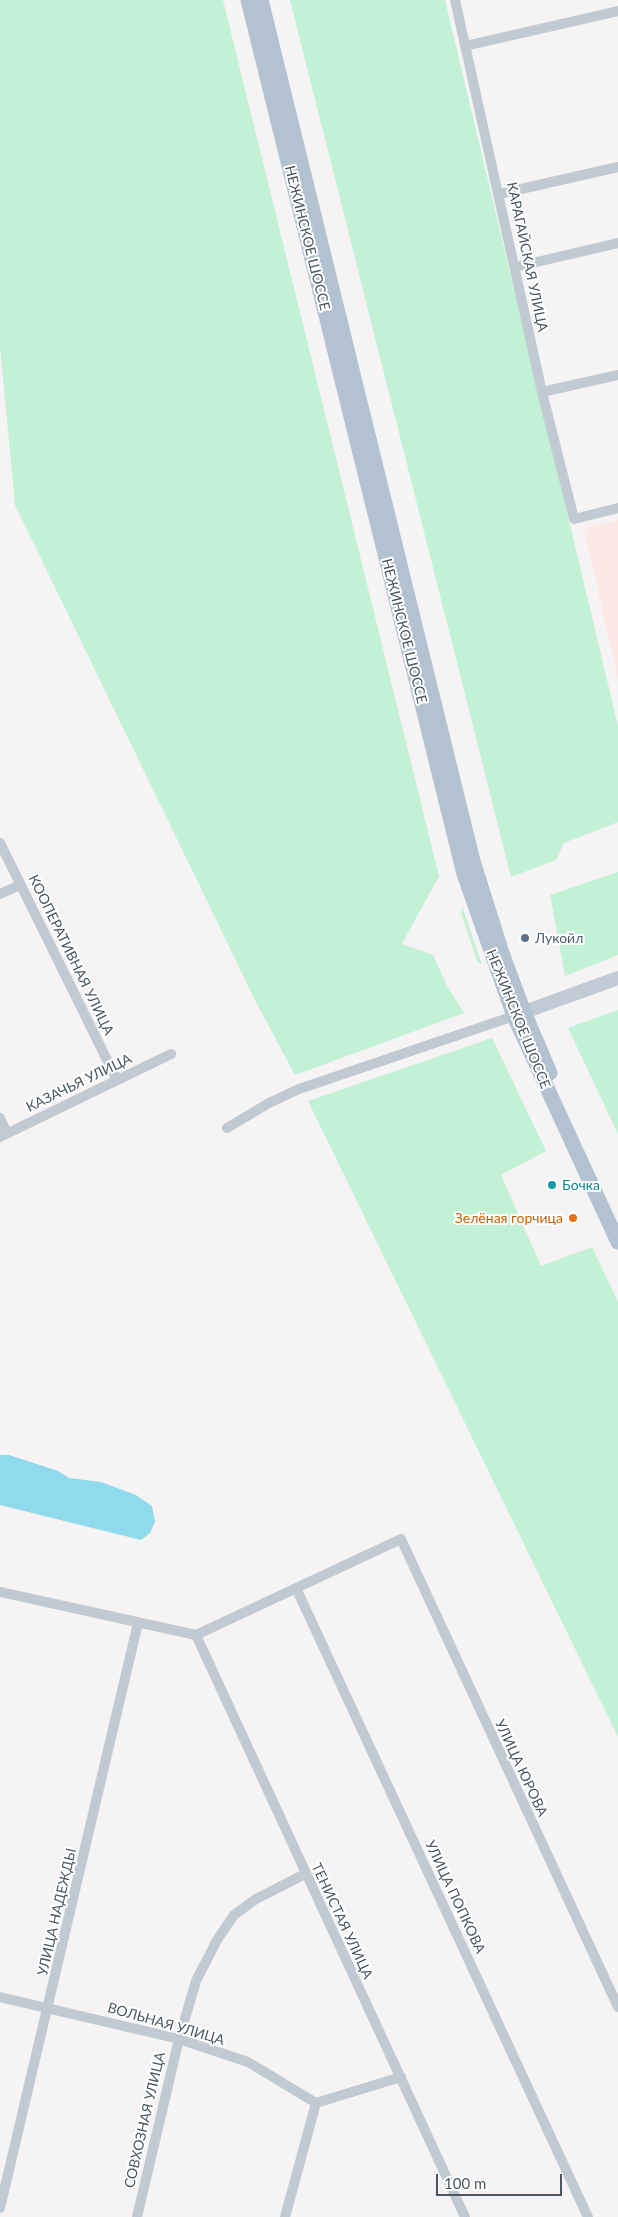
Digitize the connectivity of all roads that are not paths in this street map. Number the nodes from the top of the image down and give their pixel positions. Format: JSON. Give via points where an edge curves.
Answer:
{"nodes":[{"id":1,"x":248,"y":0,"type":"edge"},
{"id":2,"x":261,"y":0,"type":"edge"},
{"id":3,"x":455,"y":0,"type":"edge"},
{"id":4,"x":618,"y":11,"type":"edge"},
{"id":5,"x":465,"y":46,"type":"junction"},
{"id":6,"x":618,"y":167,"type":"edge"},
{"id":7,"x":499,"y":194,"type":"junction"},
{"id":8,"x":618,"y":243,"type":"edge"},
{"id":9,"x":515,"y":267,"type":"junction"},
{"id":10,"x":618,"y":375,"type":"edge"},
{"id":11,"x":542,"y":392,"type":"junction"},
{"id":12,"x":618,"y":508,"type":"edge"},
{"id":13,"x":0,"y":843,"type":"edge"},
{"id":14,"x":20,"y":885,"type":"junction"},
{"id":15,"x":0,"y":894,"type":"edge"},
{"id":16,"x":618,"y":978,"type":"edge"},
{"id":17,"x":519,"y":1014,"type":"junction"},
{"id":18,"x":171,"y":1054,"type":"dead end"},
{"id":19,"x":117,"y":1080,"type":"junction"},
{"id":20,"x":0,"y":1118,"type":"edge"},
{"id":21,"x":227,"y":1128,"type":"dead end"},
{"id":22,"x":4,"y":1135,"type":"edge"},
{"id":23,"x":618,"y":1220,"type":"edge"},
{"id":24,"x":618,"y":1242,"type":"edge"},
{"id":25,"x":296,"y":1588,"type":"junction"},
{"id":26,"x":1,"y":1594,"type":"edge"},
{"id":27,"x":138,"y":1623,"type":"junction"},
{"id":28,"x":196,"y":1635,"type":"junction"},
{"id":29,"x":305,"y":1874,"type":"junction"},
{"id":30,"x":0,"y":1997,"type":"edge"},
{"id":31,"x":618,"y":2007,"type":"edge"},
{"id":32,"x":49,"y":2008,"type":"junction"},
{"id":33,"x":178,"y":2039,"type":"junction"},
{"id":34,"x":401,"y":2077,"type":"junction"},
{"id":35,"x":316,"y":2103,"type":"junction"},
{"id":36,"x":0,"y":2208,"type":"edge"},
{"id":37,"x":137,"y":2217,"type":"edge"},
{"id":38,"x":285,"y":2217,"type":"edge"},
{"id":39,"x":465,"y":2217,"type":"edge"},
{"id":40,"x":588,"y":2217,"type":"edge"}],
"edges":[{"from":1,"to":17,"type":"main road","name":"НЕЖИНСКОЕ ШОССЕ","via":[[464,874]]},
{"from":2,"to":17,"type":"main road","name":"НЕЖИНСКОЕ ШОССЕ","via":[[473,862]]},
{"from":3,"to":5,"type":"street","name":"КАРАГАЙСКАЯ УЛИЦА"},
{"from":4,"to":5,"type":"street"},
{"from":5,"to":7,"type":"street","name":"КАРАГАЙСКАЯ УЛИЦА"},
{"from":6,"to":7,"type":"street"},
{"from":7,"to":9,"type":"street","name":"КАРАГАЙСКАЯ УЛИЦА"},
{"from":8,"to":9,"type":"street"},
{"from":9,"to":11,"type":"street","name":"КАРАГАЙСКАЯ УЛИЦА"},
{"from":10,"to":11,"type":"street"},
{"from":11,"to":12,"type":"street","name":"КАРАГАЙСКАЯ УЛИЦА","via":[[574,519]]},
{"from":13,"to":14,"type":"street","name":"КООПЕРАТИВНАЯ УЛИЦА"},
{"from":14,"to":15,"type":"street"},
{"from":14,"to":19,"type":"street","name":"КООПЕРАТИВНАЯ УЛИЦА"},
{"from":16,"to":17,"type":"main road"},
{"from":17,"to":21,"type":"street","via":[[299,1089]]},
{"from":17,"to":23,"type":"main road","name":"НЕЖИНСКОЕ ШОССЕ"},
{"from":17,"to":24,"type":"main road","name":"НЕЖИНСКОЕ ШОССЕ"},
{"from":18,"to":19,"type":"street","name":"КАЗАЧЬЯ УЛИЦА"},
{"from":19,"to":22,"type":"street","name":"КАЗАЧЬЯ УЛИЦА"},
{"from":20,"to":22,"type":"street"},
{"from":25,"to":28,"type":"street"},
{"from":25,"to":31,"type":"street","name":"УЛИЦА ЮРОВА","via":[[400,1539]]},
{"from":25,"to":40,"type":"street","name":"УЛИЦА ПОПКОВА"},
{"from":26,"to":27,"type":"street"},
{"from":27,"to":28,"type":"street"},
{"from":27,"to":32,"type":"street","name":"УЛИЦА НАДЕЖДЫ"},
{"from":28,"to":29,"type":"street","name":"ТЕНИСТАЯ УЛИЦА"},
{"from":29,"to":33,"type":"street","name":"СОВХОЗНАЯ УЛИЦА","via":[[256,1899],[234,1915],[196,1981]]},
{"from":29,"to":34,"type":"street","name":"ТЕНИСТАЯ УЛИЦА"},
{"from":30,"to":32,"type":"street","name":"ВОЛЬНАЯ УЛИЦА"},
{"from":32,"to":33,"type":"street","name":"ВОЛЬНАЯ УЛИЦА"},
{"from":32,"to":36,"type":"street","name":"УЛИЦА НАДЕЖДЫ"},
{"from":33,"to":35,"type":"street","name":"ВОЛЬНАЯ УЛИЦА","via":[[248,2062]]},
{"from":33,"to":37,"type":"street","name":"СОВХОЗНАЯ УЛИЦА"},
{"from":34,"to":35,"type":"street"},
{"from":34,"to":39,"type":"street","name":"ТЕНИСТАЯ УЛИЦА"},
{"from":35,"to":38,"type":"street"}]}
